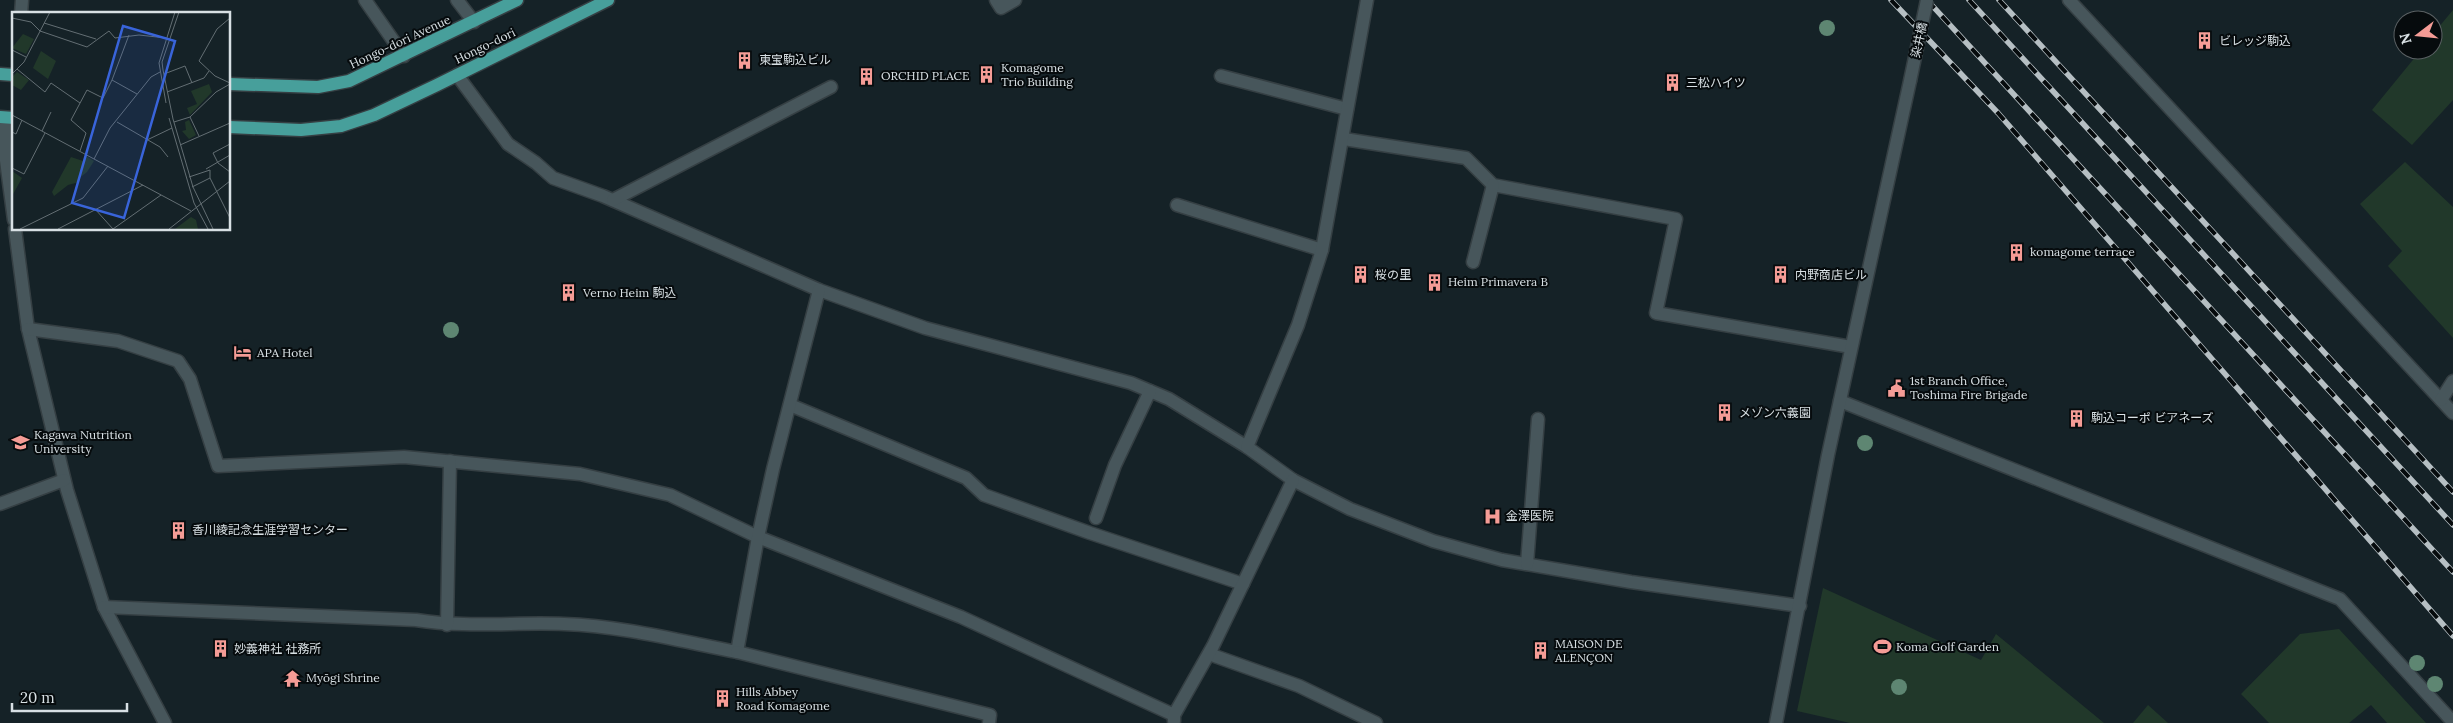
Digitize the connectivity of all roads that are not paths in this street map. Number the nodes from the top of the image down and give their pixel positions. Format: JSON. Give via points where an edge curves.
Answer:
{"nodes":[{"id":1,"x":365,"y":0,"type":"edge"},
{"id":2,"x":457,"y":0,"type":"edge"},
{"id":3,"x":517,"y":0,"type":"edge"},
{"id":4,"x":608,"y":0,"type":"edge"},
{"id":5,"x":996,"y":0,"type":"edge"},
{"id":6,"x":1015,"y":0,"type":"edge"},
{"id":7,"x":1367,"y":0,"type":"edge"},
{"id":8,"x":1927,"y":0,"type":"edge"},
{"id":9,"x":2069,"y":0,"type":"edge"},
{"id":10,"x":474,"y":22,"type":"junction"},
{"id":11,"x":404,"y":56,"type":"junction"},
{"id":12,"x":457,"y":75,"type":"junction"},
{"id":13,"x":1221,"y":76,"type":"dead end"},
{"id":14,"x":230,"y":84,"type":"edge"},
{"id":15,"x":831,"y":87,"type":"dead end"},
{"id":16,"x":1346,"y":109,"type":"junction"},
{"id":17,"x":6,"y":118,"type":"edge"},
{"id":18,"x":230,"y":127,"type":"edge"},
{"id":19,"x":1344,"y":138,"type":"junction"},
{"id":20,"x":1493,"y":185,"type":"junction"},
{"id":21,"x":613,"y":200,"type":"junction"},
{"id":22,"x":12,"y":205,"type":"edge"},
{"id":23,"x":1177,"y":205,"type":"dead end"},
{"id":24,"x":15,"y":230,"type":"edge"},
{"id":25,"x":1322,"y":250,"type":"junction"},
{"id":26,"x":1473,"y":262,"type":"dead end"},
{"id":27,"x":819,"y":290,"type":"junction"},
{"id":28,"x":28,"y":330,"type":"junction"},
{"id":29,"x":1851,"y":347,"type":"junction"},
{"id":30,"x":2453,"y":381,"type":"edge"},
{"id":31,"x":1150,"y":391,"type":"junction"},
{"id":32,"x":2441,"y":400,"type":"junction"},
{"id":33,"x":1840,"y":401,"type":"junction"},
{"id":34,"x":790,"y":405,"type":"junction"},
{"id":35,"x":2453,"y":413,"type":"edge"},
{"id":36,"x":1538,"y":419,"type":"dead end"},
{"id":37,"x":1247,"y":447,"type":"junction"},
{"id":38,"x":450,"y":461,"type":"junction"},
{"id":39,"x":64,"y":480,"type":"junction"},
{"id":40,"x":1293,"y":480,"type":"junction"},
{"id":41,"x":0,"y":504,"type":"edge"},
{"id":42,"x":1096,"y":518,"type":"dead end"},
{"id":43,"x":758,"y":537,"type":"junction"},
{"id":44,"x":1527,"y":564,"type":"junction"},
{"id":45,"x":1243,"y":584,"type":"junction"},
{"id":46,"x":1800,"y":606,"type":"junction"},
{"id":47,"x":104,"y":607,"type":"junction"},
{"id":48,"x":446,"y":625,"type":"junction"},
{"id":49,"x":736,"y":652,"type":"junction"},
{"id":50,"x":1208,"y":654,"type":"junction"},
{"id":51,"x":1174,"y":719,"type":"edge"},
{"id":52,"x":2453,"y":722,"type":"edge"},
{"id":53,"x":164,"y":723,"type":"edge"},
{"id":54,"x":989,"y":723,"type":"edge"},
{"id":55,"x":1376,"y":723,"type":"edge"},
{"id":56,"x":1776,"y":723,"type":"edge"}],
"edges":[{"from":1,"to":11,"type":"street"},
{"from":2,"to":10,"type":"street"},
{"from":3,"to":10,"type":"main road","name":"Hongo-dori Avenue"},
{"from":4,"to":12,"type":"main road","name":"Hongo-dori"},
{"from":5,"to":6,"type":"street","via":[[1000,8]]},
{"from":7,"to":16,"type":"street"},
{"from":8,"to":29,"type":"street","name":"染井橋","bridge":true},
{"from":9,"to":32,"type":"street"},
{"from":10,"to":11,"type":"main road","name":"Hongo-dori Avenue"},
{"from":11,"to":14,"type":"main road","name":"Hongo-dori Avenue","via":[[349,81],[318,87]]},
{"from":12,"to":18,"type":"main road","name":"Hongo-dori","via":[[374,115],[341,126],[301,130]]},
{"from":12,"to":21,"type":"street","via":[[508,144],[553,178]]},
{"from":13,"to":16,"type":"street"},
{"from":15,"to":21,"type":"street"},
{"from":16,"to":19,"type":"street"},
{"from":17,"to":22,"type":"street","via":[[5,153]]},
{"from":19,"to":20,"type":"street","via":[[1466,158]]},
{"from":19,"to":25,"type":"street"},
{"from":20,"to":26,"type":"street"},
{"from":20,"to":29,"type":"street","via":[[1676,219],[1656,313]]},
{"from":21,"to":27,"type":"street"},
{"from":23,"to":25,"type":"street"},
{"from":24,"to":28,"type":"street"},
{"from":25,"to":37,"type":"street","via":[[1298,325]]},
{"from":27,"to":31,"type":"street","via":[[925,328],[1132,383]]},
{"from":27,"to":34,"type":"street"},
{"from":28,"to":38,"type":"street","via":[[118,341],[178,361],[190,379],[218,466],[404,457]]},
{"from":28,"to":39,"type":"street"},
{"from":29,"to":33,"type":"street","name":"染井橋"},
{"from":30,"to":32,"type":"street"},
{"from":31,"to":37,"type":"street","via":[[1169,398]]},
{"from":31,"to":42,"type":"street","via":[[1115,465]]},
{"from":32,"to":35,"type":"street"},
{"from":33,"to":46,"type":"street","name":"染井橋"},
{"from":33,"to":52,"type":"street","via":[[2340,599]]},
{"from":34,"to":43,"type":"street"},
{"from":34,"to":45,"type":"street","via":[[966,478],[984,495]]},
{"from":36,"to":44,"type":"street"},
{"from":37,"to":40,"type":"street"},
{"from":38,"to":43,"type":"street","via":[[580,474],[670,495]]},
{"from":38,"to":48,"type":"street"},
{"from":39,"to":41,"type":"street"},
{"from":39,"to":47,"type":"street"},
{"from":40,"to":44,"type":"street","via":[[1350,509],[1433,541]]},
{"from":40,"to":45,"type":"street"},
{"from":43,"to":49,"type":"street"},
{"from":43,"to":51,"type":"street","via":[[961,617]]},
{"from":44,"to":46,"type":"street"},
{"from":45,"to":50,"type":"street"},
{"from":46,"to":56,"type":"street","name":"染井橋"},
{"from":47,"to":48,"type":"street","via":[[416,620]]},
{"from":47,"to":53,"type":"street"},
{"from":48,"to":49,"type":"street","via":[[608,627]]},
{"from":49,"to":54,"type":"street","via":[[990,715]]},
{"from":50,"to":51,"type":"street"},
{"from":50,"to":55,"type":"street","via":[[1299,686]]}]}
